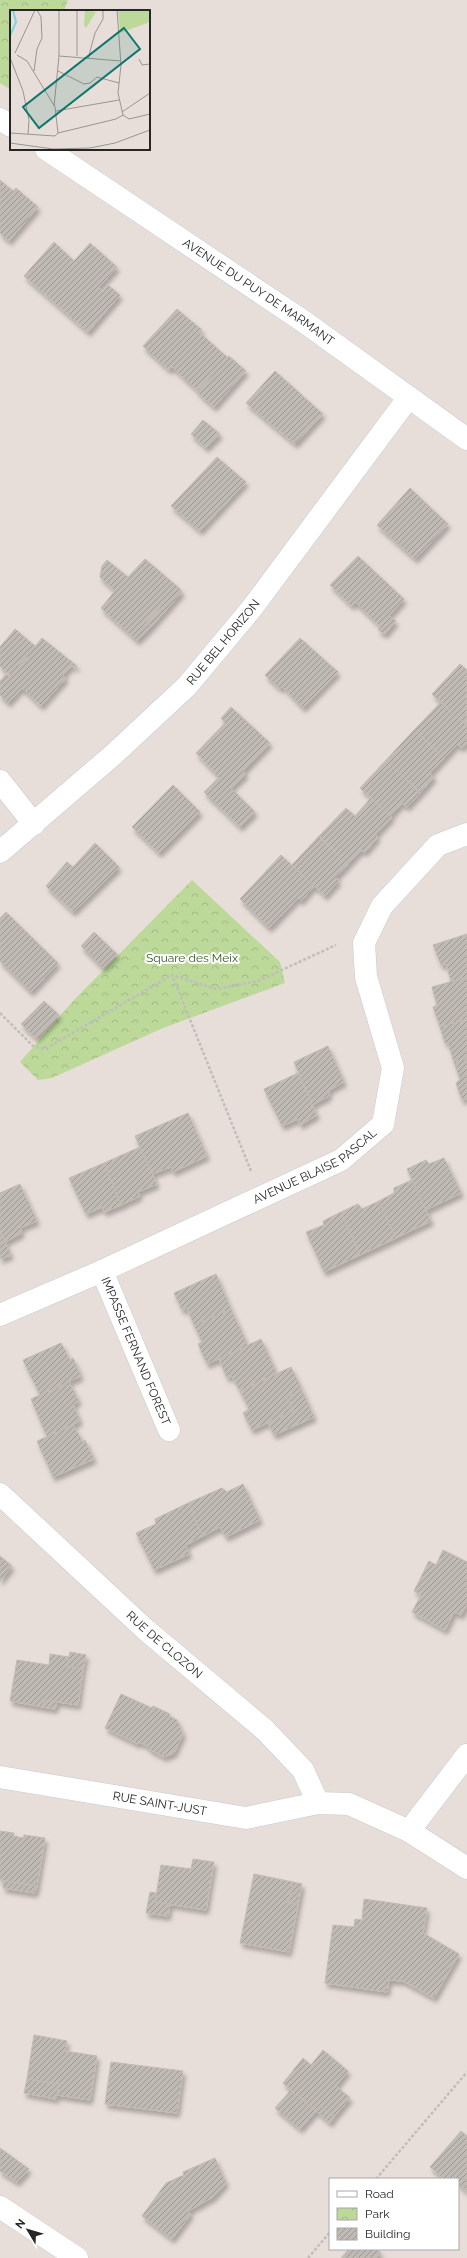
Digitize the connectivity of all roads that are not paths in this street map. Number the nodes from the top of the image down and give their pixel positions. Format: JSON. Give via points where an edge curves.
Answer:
{"nodes":[{"id":1,"x":0,"y":118,"type":"edge"},
{"id":2,"x":10,"y":125,"type":"edge"},
{"id":3,"x":47,"y":150,"type":"edge"},
{"id":4,"x":409,"y":397,"type":"junction"},
{"id":5,"x":467,"y":440,"type":"edge"},
{"id":6,"x":0,"y":781,"type":"edge"},
{"id":7,"x":34,"y":824,"type":"junction"},
{"id":8,"x":467,"y":834,"type":"edge"},
{"id":9,"x":0,"y":852,"type":"edge"},
{"id":10,"x":102,"y":1271,"type":"junction"},
{"id":11,"x":0,"y":1315,"type":"edge"},
{"id":12,"x":169,"y":1430,"type":"dead end"},
{"id":13,"x":0,"y":1494,"type":"edge"},
{"id":14,"x":467,"y":1755,"type":"edge"},
{"id":15,"x":0,"y":1777,"type":"edge"},
{"id":16,"x":318,"y":1803,"type":"junction"},
{"id":17,"x":409,"y":1831,"type":"junction"},
{"id":18,"x":467,"y":1868,"type":"edge"},
{"id":19,"x":0,"y":2207,"type":"edge"},
{"id":20,"x":77,"y":2258,"type":"edge"}],
"edges":[{"from":1,"to":2,"type":"street"},
{"from":3,"to":4,"type":"street","name":"AVENUE DU PUY DE MARMANT","via":[[303,321]]},
{"from":4,"to":5,"type":"street","name":"AVENUE DU PUY DE MARMANT"},
{"from":4,"to":7,"type":"street","name":"RUE BEL HORIZON","via":[[252,608],[187,686]]},
{"from":6,"to":7,"type":"street"},
{"from":7,"to":9,"type":"street","name":"RUE BEL HORIZON"},
{"from":8,"to":10,"type":"street","name":"AVENUE BLAISE PASCAL","via":[[438,845],[382,906],[364,943],[366,977],[393,1068],[383,1124],[341,1160]]},
{"from":10,"to":11,"type":"street","name":"AVENUE BLAISE PASCAL"},
{"from":10,"to":12,"type":"street","name":"IMPASSE FERNAND FOREST"},
{"from":13,"to":16,"type":"street","name":"RUE DE CLOZON","via":[[146,1630],[265,1730],[303,1770]]},
{"from":14,"to":17,"type":"street"},
{"from":15,"to":16,"type":"street","name":"RUE SAINT-JUST","via":[[246,1818]]},
{"from":16,"to":17,"type":"street","name":"RUE SAINT-JUST","via":[[349,1804]]},
{"from":17,"to":18,"type":"street","name":"RUE SAINT-JUST"},
{"from":19,"to":20,"type":"street"}]}
